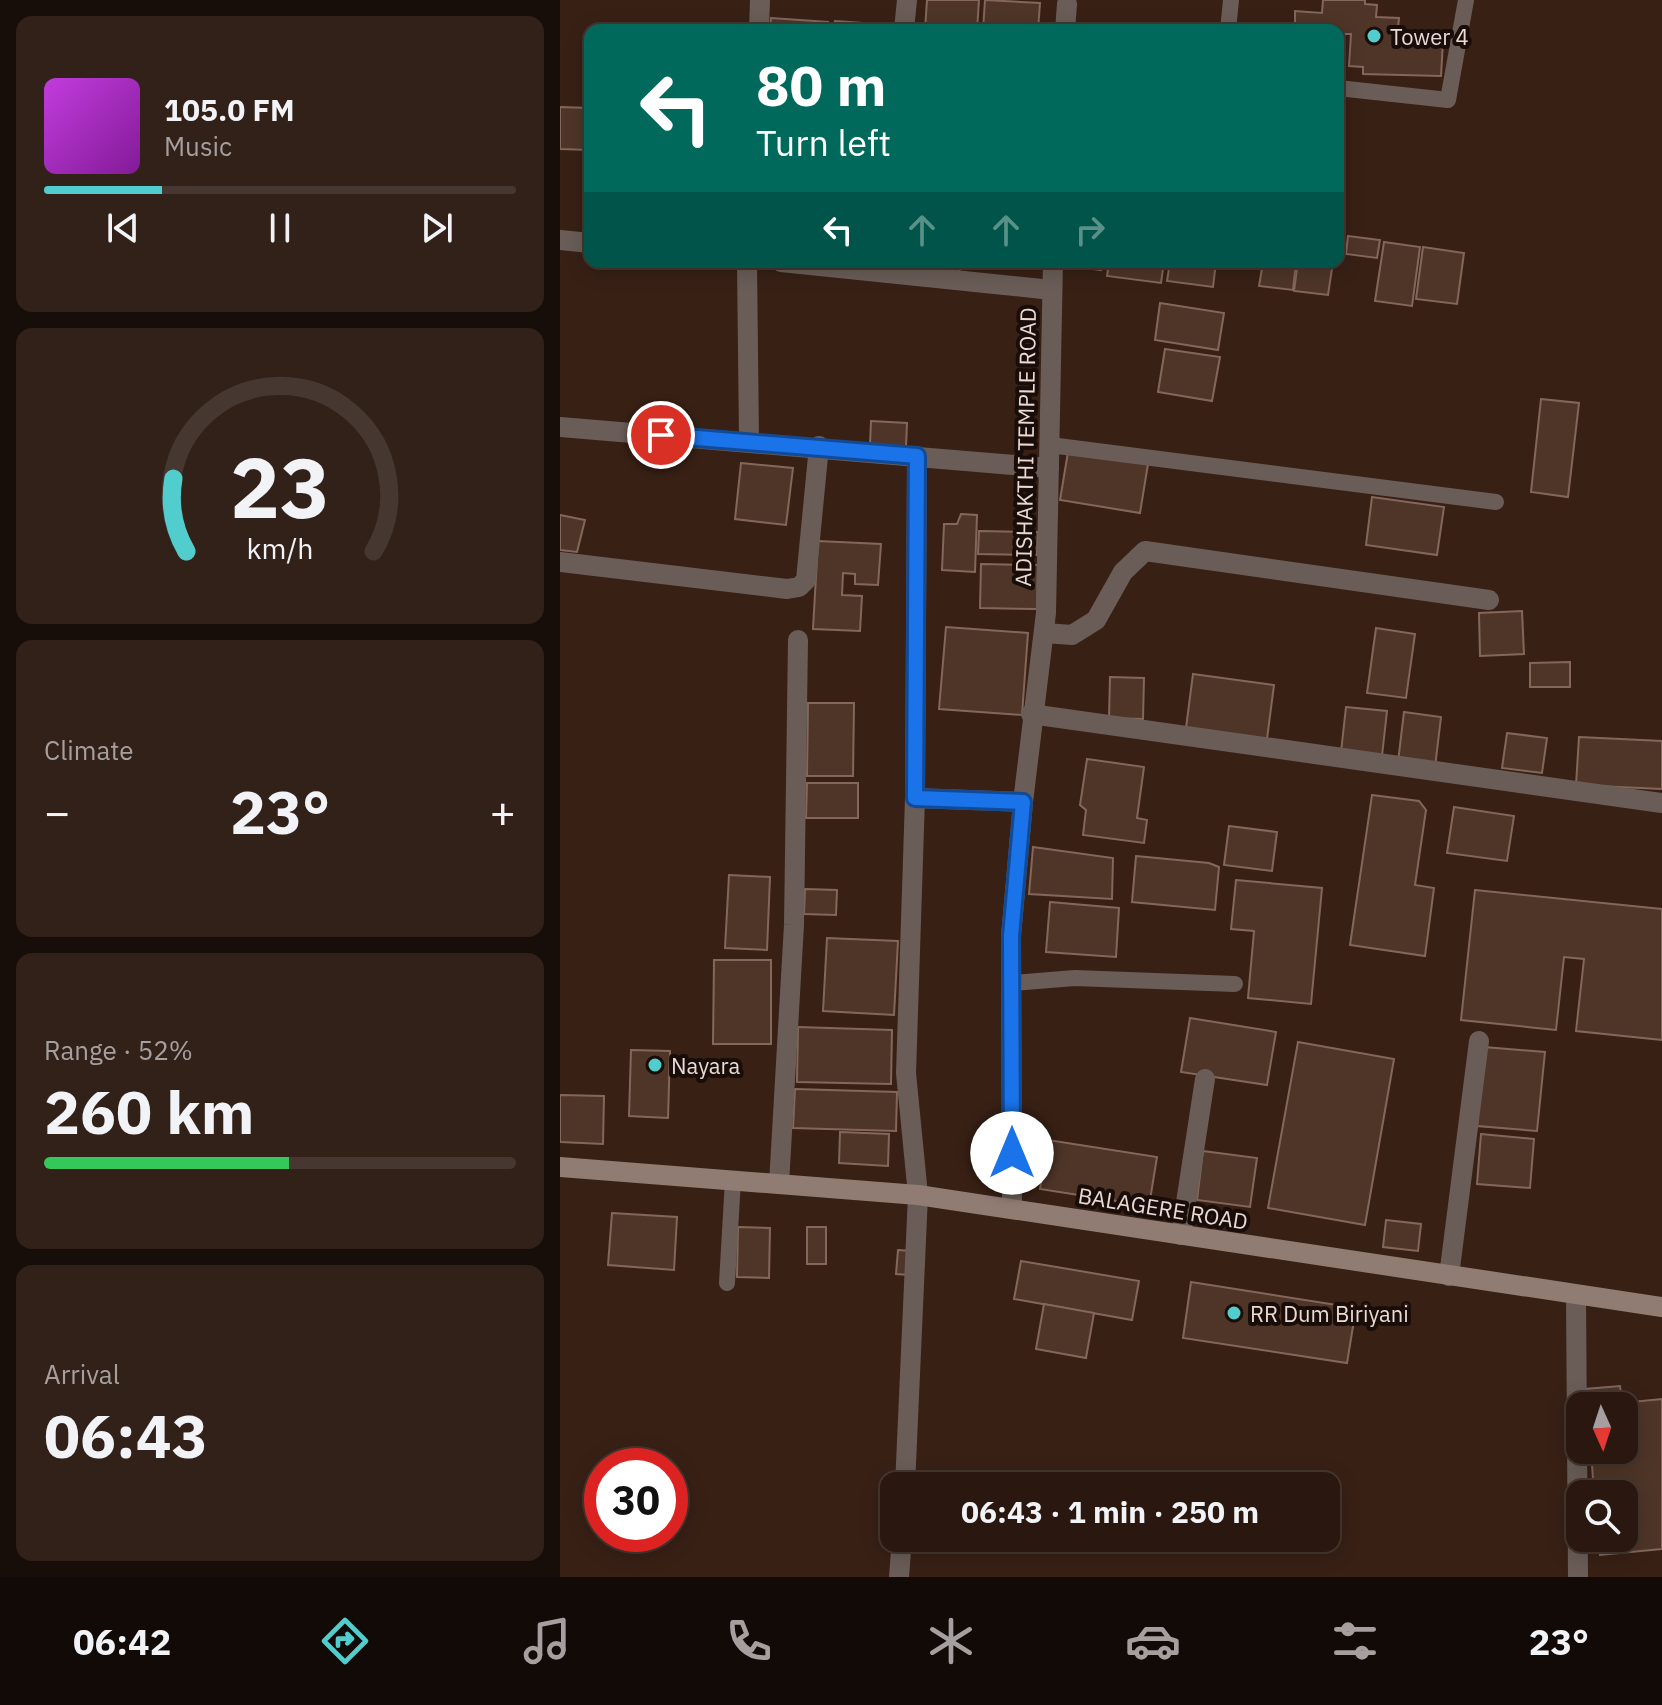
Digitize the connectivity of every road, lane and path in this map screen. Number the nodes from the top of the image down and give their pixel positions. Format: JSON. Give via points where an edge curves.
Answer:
{"nodes":[{"id":1,"x":760,"y":0,"type":"edge"},
{"id":2,"x":907,"y":0,"type":"edge"},
{"id":3,"x":1231,"y":0,"type":"edge"},
{"id":4,"x":1466,"y":0,"type":"edge"},
{"id":5,"x":1067,"y":4,"type":"dead end"},
{"id":6,"x":759,"y":24,"type":"edge"},
{"id":7,"x":905,"y":24,"type":"edge"},
{"id":8,"x":1065,"y":24,"type":"edge"},
{"id":9,"x":1229,"y":24,"type":"edge"},
{"id":10,"x":1344,"y":89,"type":"edge"},
{"id":11,"x":560,"y":240,"type":"edge"},
{"id":12,"x":584,"y":242,"type":"edge"},
{"id":13,"x":747,"y":268,"type":"edge"},
{"id":14,"x":893,"y":268,"type":"edge"},
{"id":15,"x":1053,"y":268,"type":"edge"},
{"id":16,"x":1052,"y":290,"type":"junction"},
{"id":17,"x":560,"y":427,"type":"edge"},
{"id":18,"x":749,"y":441,"type":"junction"},
{"id":19,"x":1050,"y":445,"type":"junction"},
{"id":20,"x":819,"y":446,"type":"junction"},
{"id":21,"x":917,"y":456,"type":"junction"},
{"id":22,"x":1049,"y":468,"type":"junction"},
{"id":23,"x":1496,"y":502,"type":"dead end"},
{"id":24,"x":560,"y":562,"type":"edge"},
{"id":25,"x":1489,"y":600,"type":"dead end"},
{"id":26,"x":1045,"y":633,"type":"junction"},
{"id":27,"x":798,"y":640,"type":"dead end"},
{"id":28,"x":1031,"y":714,"type":"junction"},
{"id":29,"x":915,"y":798,"type":"junction"},
{"id":30,"x":1023,"y":802,"type":"junction"},
{"id":31,"x":1662,"y":803,"type":"edge"},
{"id":32,"x":1012,"y":983,"type":"junction"},
{"id":33,"x":1235,"y":984,"type":"dead end"},
{"id":34,"x":1479,"y":1041,"type":"dead end"},
{"id":35,"x":1205,"y":1079,"type":"dead end"},
{"id":36,"x":560,"y":1167,"type":"edge"},
{"id":37,"x":733,"y":1180,"type":"junction"},
{"id":38,"x":779,"y":1184,"type":"junction"},
{"id":39,"x":918,"y":1195,"type":"junction"},
{"id":40,"x":1012,"y":1209,"type":"junction"},
{"id":41,"x":1181,"y":1235,"type":"junction"},
{"id":42,"x":1449,"y":1276,"type":"junction"},
{"id":43,"x":727,"y":1283,"type":"dead end"},
{"id":44,"x":1576,"y":1296,"type":"junction"},
{"id":45,"x":1662,"y":1307,"type":"edge"},
{"id":46,"x":906,"y":1472,"type":"edge"},
{"id":47,"x":901,"y":1552,"type":"edge"},
{"id":48,"x":899,"y":1577,"type":"edge"},
{"id":49,"x":1578,"y":1577,"type":"edge"}],
"edges":[{"from":1,"to":6,"type":"street"},
{"from":2,"to":7,"type":"street"},
{"from":3,"to":9,"type":"lane"},
{"from":4,"to":10,"type":"lane","via":[[1448,100]]},
{"from":5,"to":8,"type":"street"},
{"from":11,"to":12,"type":"street"},
{"from":13,"to":18,"type":"street"},
{"from":14,"to":16,"type":"street"},
{"from":15,"to":16,"type":"street","name":"ADISHAKTHI TEMPLE ROAD"},
{"from":16,"to":19,"type":"street","name":"ADISHAKTHI TEMPLE ROAD"},
{"from":17,"to":18,"type":"street"},
{"from":18,"to":20,"type":"street"},
{"from":19,"to":22,"type":"street","name":"ADISHAKTHI TEMPLE ROAD"},
{"from":19,"to":23,"type":"lane"},
{"from":20,"to":21,"type":"street"},
{"from":20,"to":24,"type":"street","via":[[806,580],[799,587]]},
{"from":21,"to":22,"type":"street"},
{"from":21,"to":29,"type":"street"},
{"from":22,"to":26,"type":"street","name":"ADISHAKTHI TEMPLE ROAD"},
{"from":25,"to":26,"type":"street","via":[[1145,551],[1123,572],[1096,620],[1072,635]]},
{"from":26,"to":28,"type":"street","name":"ADISHAKTHI TEMPLE ROAD"},
{"from":27,"to":38,"type":"street","via":[[794,925]]},
{"from":28,"to":30,"type":"street","name":"ADISHAKTHI TEMPLE ROAD"},
{"from":28,"to":31,"type":"street"},
{"from":29,"to":30,"type":"street"},
{"from":29,"to":39,"type":"street","via":[[906,1073]]},
{"from":30,"to":32,"type":"street","name":"ADISHAKTHI TEMPLE ROAD"},
{"from":32,"to":33,"type":"lane","via":[[1075,978]]},
{"from":32,"to":40,"type":"street","name":"ADISHAKTHI TEMPLE ROAD"},
{"from":34,"to":42,"type":"street"},
{"from":35,"to":41,"type":"street"},
{"from":36,"to":37,"type":"street","name":"BALAGERE ROAD"},
{"from":37,"to":38,"type":"street","name":"BALAGERE ROAD"},
{"from":37,"to":43,"type":"lane"},
{"from":38,"to":39,"type":"street","name":"BALAGERE ROAD"},
{"from":39,"to":40,"type":"street","name":"BALAGERE ROAD"},
{"from":39,"to":46,"type":"street"},
{"from":40,"to":41,"type":"street","name":"BALAGERE ROAD"},
{"from":41,"to":42,"type":"street","name":"BALAGERE ROAD"},
{"from":42,"to":44,"type":"street","name":"BALAGERE ROAD"},
{"from":44,"to":45,"type":"street","name":"BALAGERE ROAD"},
{"from":44,"to":49,"type":"street"},
{"from":47,"to":48,"type":"street"}]}
